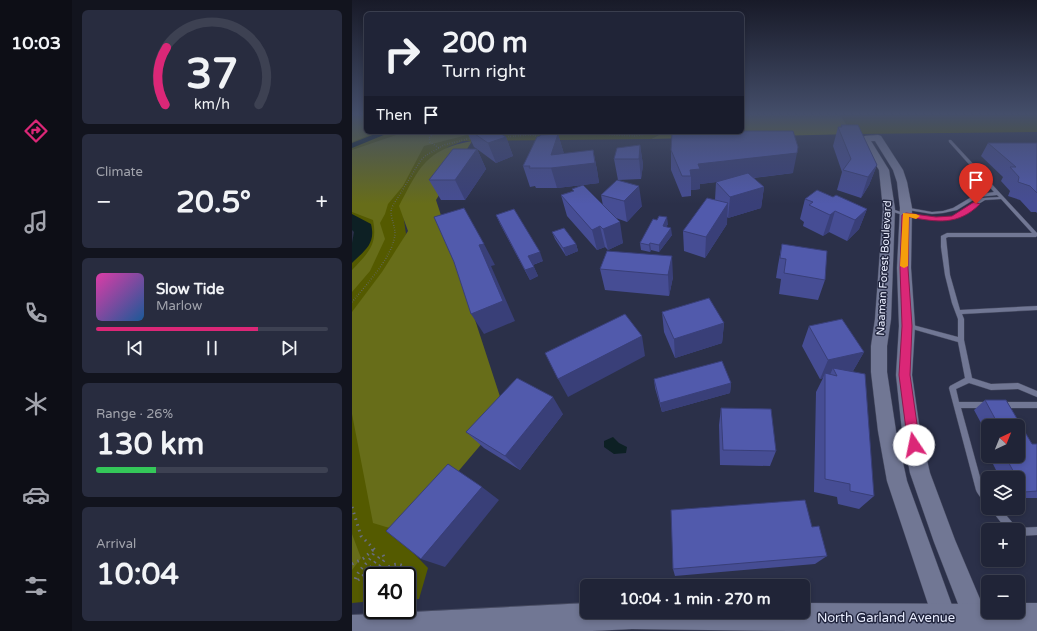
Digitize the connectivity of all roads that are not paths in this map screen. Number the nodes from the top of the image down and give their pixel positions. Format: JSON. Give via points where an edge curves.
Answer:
{"nodes":[{"id":1,"x":868,"y":144,"type":"edge"},
{"id":2,"x":882,"y":144,"type":"edge"},
{"id":3,"x":953,"y":144,"type":"edge"},
{"id":4,"x":998,"y":193,"type":"junction"},
{"id":5,"x":1002,"y":198,"type":"junction"},
{"id":6,"x":889,"y":208,"type":"junction"},
{"id":7,"x":906,"y":211,"type":"junction"},
{"id":8,"x":1036,"y":235,"type":"edge"},
{"id":9,"x":1037,"y":308,"type":"edge"},
{"id":10,"x":958,"y":312,"type":"junction"},
{"id":11,"x":883,"y":319,"type":"junction"},
{"id":12,"x":907,"y":326,"type":"junction"},
{"id":13,"x":962,"y":340,"type":"junction"},
{"id":14,"x":969,"y":380,"type":"junction"},
{"id":15,"x":1037,"y":394,"type":"edge"},
{"id":16,"x":957,"y":405,"type":"junction"},
{"id":17,"x":1037,"y":405,"type":"edge"},
{"id":18,"x":981,"y":491,"type":"edge"},
{"id":19,"x":1001,"y":515,"type":"edge"},
{"id":20,"x":1007,"y":523,"type":"edge"},
{"id":21,"x":1037,"y":531,"type":"edge"},
{"id":22,"x":1025,"y":532,"type":"edge"},
{"id":23,"x":1037,"y":617,"type":"edge"},
{"id":24,"x":979,"y":624,"type":"edge"},
{"id":25,"x":947,"y":625,"type":"edge"},
{"id":26,"x":514,"y":626,"type":"edge"},
{"id":27,"x":352,"y":629,"type":"edge"}],
"edges":[{"from":1,"to":6,"type":"street","name":"Naaman Forest Boulevard","via":[[884,170]]},
{"from":2,"to":7,"type":"street","name":"Naaman Forest Boulevard","via":[[898,170]]},
{"from":3,"to":4,"type":"lane"},
{"from":4,"to":5,"type":"lane"},
{"from":4,"to":7,"type":"lane","via":[[977,196],[955,209],[943,212]]},
{"from":5,"to":7,"type":"lane","via":[[984,199],[954,218],[936,220]]},
{"from":5,"to":8,"type":"lane"},
{"from":6,"to":7,"type":"lane"},
{"from":6,"to":11,"type":"street","name":"Naaman Forest Boulevard"},
{"from":7,"to":12,"type":"street","name":"Naaman Forest Boulevard","via":[[904,268]]},
{"from":8,"to":10,"type":"lane","via":[[943,236],[950,289]]},
{"from":9,"to":10,"type":"lane"},
{"from":10,"to":13,"type":"lane"},
{"from":11,"to":12,"type":"street"},
{"from":11,"to":25,"type":"street","name":"Naaman Forest Boulevard","via":[[879,372],[897,481]]},
{"from":12,"to":13,"type":"lane"},
{"from":12,"to":24,"type":"street","name":"Naaman Forest Boulevard","via":[[904,375],[911,431],[920,472],[945,542]]},
{"from":13,"to":14,"type":"lane"},
{"from":14,"to":15,"type":"lane","via":[[991,387],[1018,386]]},
{"from":14,"to":16,"type":"lane","via":[[952,388]]},
{"from":16,"to":17,"type":"lane"},
{"from":16,"to":18,"type":"lane"},
{"from":19,"to":20,"type":"lane"},
{"from":21,"to":22,"type":"lane"},
{"from":23,"to":24,"type":"main road","name":"North Garland Avenue"},
{"from":24,"to":25,"type":"main road","name":"North Garland Avenue"},
{"from":25,"to":26,"type":"main road","name":"North Garland Avenue","via":[[632,615]]},
{"from":26,"to":27,"type":"main road","name":"North Garland Avenue"}]}
